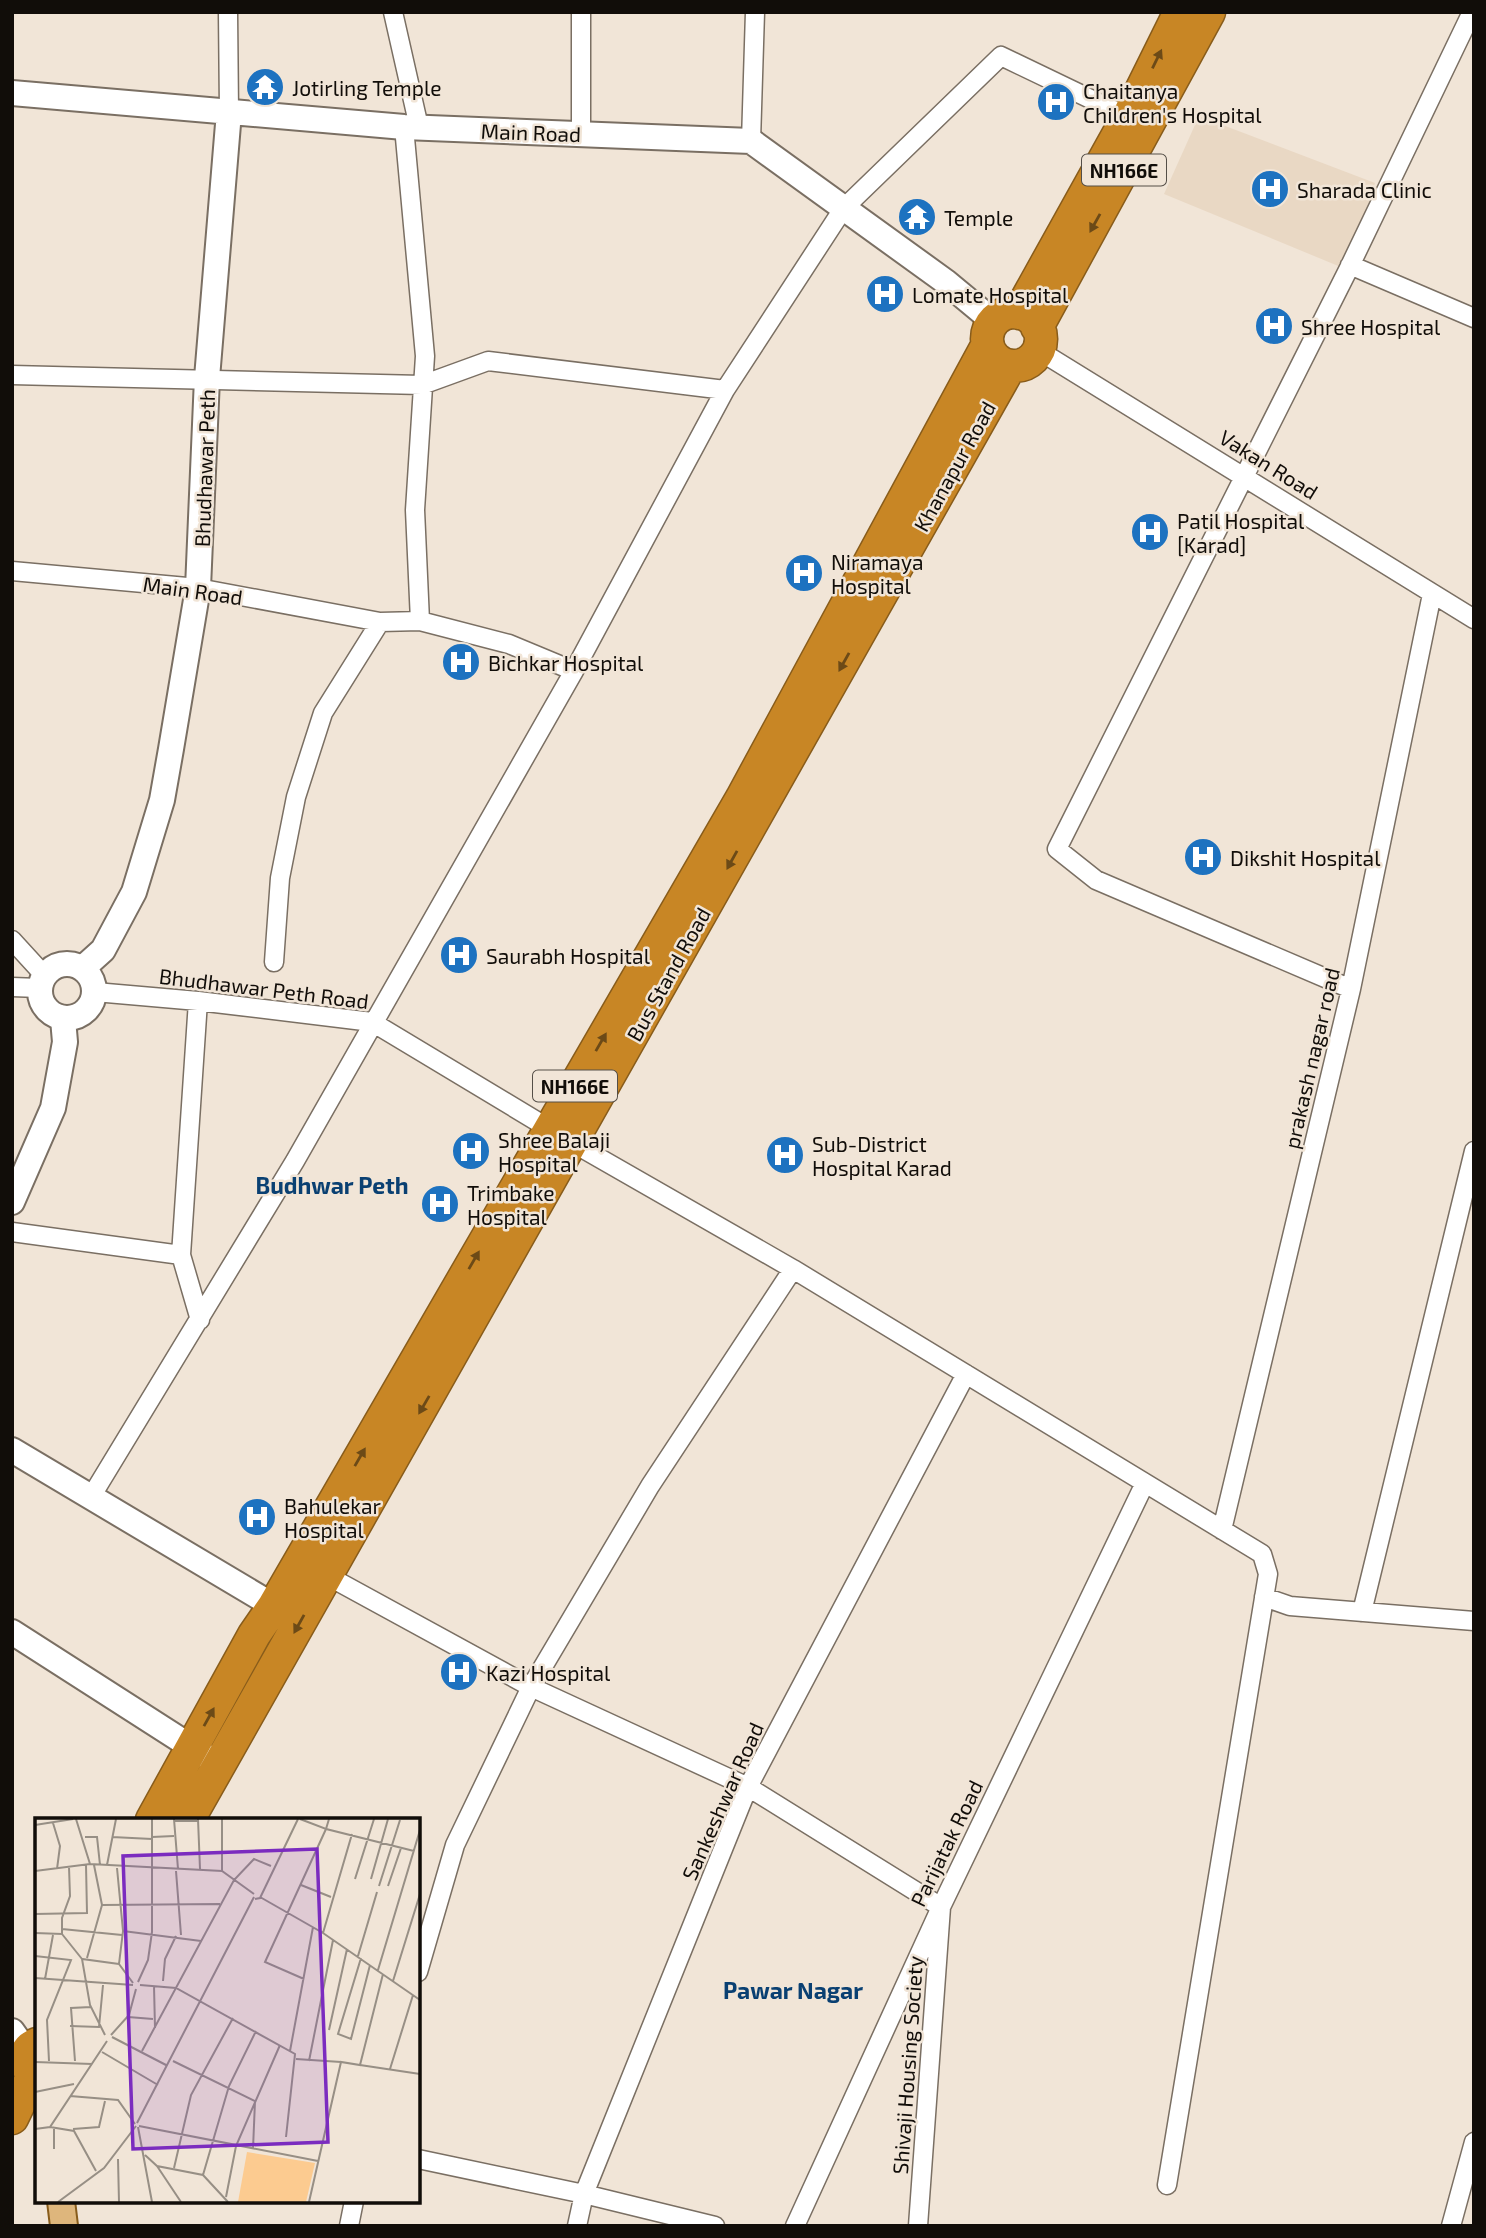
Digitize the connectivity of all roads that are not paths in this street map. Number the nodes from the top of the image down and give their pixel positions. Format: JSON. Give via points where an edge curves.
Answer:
{"nodes":[{"id":1,"x":228,"y":12,"type":"edge"},
{"id":2,"x":393,"y":12,"type":"edge"},
{"id":3,"x":581,"y":12,"type":"edge"},
{"id":4,"x":755,"y":12,"type":"edge"},
{"id":5,"x":1180,"y":12,"type":"edge"},
{"id":6,"x":1209,"y":12,"type":"edge"},
{"id":7,"x":1472,"y":12,"type":"edge"},
{"id":8,"x":12,"y":93,"type":"edge"},
{"id":9,"x":229,"y":112,"type":"junction"},
{"id":10,"x":1128,"y":117,"type":"junction"},
{"id":11,"x":411,"y":127,"type":"junction"},
{"id":12,"x":580,"y":134,"type":"junction"},
{"id":13,"x":751,"y":141,"type":"junction"},
{"id":14,"x":843,"y":209,"type":"junction"},
{"id":15,"x":1350,"y":265,"type":"junction"},
{"id":16,"x":1474,"y":318,"type":"edge"},
{"id":17,"x":1015,"y":331,"type":"junction"},
{"id":18,"x":12,"y":375,"type":"edge"},
{"id":19,"x":207,"y":379,"type":"junction"},
{"id":20,"x":422,"y":385,"type":"junction"},
{"id":21,"x":725,"y":390,"type":"junction"},
{"id":22,"x":1244,"y":475,"type":"junction"},
{"id":23,"x":12,"y":571,"type":"edge"},
{"id":24,"x":198,"y":588,"type":"junction"},
{"id":25,"x":1433,"y":594,"type":"junction"},
{"id":26,"x":877,"y":603,"type":"joint"},
{"id":27,"x":1474,"y":619,"type":"edge"},
{"id":28,"x":419,"y":621,"type":"junction"},
{"id":29,"x":380,"y":622,"type":"junction"},
{"id":30,"x":574,"y":671,"type":"junction"},
{"id":31,"x":12,"y":940,"type":"edge"},
{"id":32,"x":274,"y":962,"type":"dead end"},
{"id":33,"x":83,"y":968,"type":"junction"},
{"id":34,"x":42,"y":981,"type":"junction"},
{"id":35,"x":12,"y":987,"type":"edge"},
{"id":36,"x":1351,"y":989,"type":"junction"},
{"id":37,"x":95,"y":992,"type":"junction"},
{"id":38,"x":198,"y":1001,"type":"junction"},
{"id":39,"x":63,"y":1018,"type":"junction"},
{"id":40,"x":372,"y":1023,"type":"junction"},
{"id":41,"x":551,"y":1129,"type":"junction"},
{"id":42,"x":1474,"y":1151,"type":"edge"},
{"id":43,"x":12,"y":1202,"type":"edge"},
{"id":44,"x":12,"y":1231,"type":"edge"},
{"id":45,"x":181,"y":1255,"type":"junction"},
{"id":46,"x":793,"y":1269,"type":"junction"},
{"id":47,"x":200,"y":1320,"type":"junction"},
{"id":48,"x":966,"y":1374,"type":"junction"},
{"id":49,"x":12,"y":1450,"type":"edge"},
{"id":50,"x":1145,"y":1482,"type":"junction"},
{"id":51,"x":91,"y":1497,"type":"junction"},
{"id":52,"x":1222,"y":1530,"type":"junction"},
{"id":53,"x":326,"y":1575,"type":"junction"},
{"id":54,"x":1264,"y":1597,"type":"junction"},
{"id":55,"x":274,"y":1606,"type":"junction"},
{"id":56,"x":1362,"y":1612,"type":"junction"},
{"id":57,"x":1474,"y":1621,"type":"edge"},
{"id":58,"x":12,"y":1632,"type":"edge"},
{"id":59,"x":531,"y":1686,"type":"junction"},
{"id":60,"x":192,"y":1747,"type":"junction"},
{"id":61,"x":219,"y":1765,"type":"junction"},
{"id":62,"x":748,"y":1787,"type":"junction"},
{"id":63,"x":153,"y":1818,"type":"edge"},
{"id":64,"x":189,"y":1818,"type":"edge"},
{"id":65,"x":941,"y":1907,"type":"junction"},
{"id":66,"x":420,"y":1965,"type":"edge"},
{"id":67,"x":28,"y":2055,"type":"edge"},
{"id":68,"x":12,"y":2118,"type":"edge"},
{"id":69,"x":1474,"y":2142,"type":"edge"},
{"id":70,"x":420,"y":2159,"type":"edge"},
{"id":71,"x":1167,"y":2185,"type":"dead end"},
{"id":72,"x":584,"y":2194,"type":"junction"},
{"id":73,"x":61,"y":2203,"type":"edge"},
{"id":74,"x":355,"y":2203,"type":"edge"},
{"id":75,"x":64,"y":2226,"type":"edge"},
{"id":76,"x":349,"y":2226,"type":"edge"},
{"id":77,"x":577,"y":2226,"type":"edge"},
{"id":78,"x":715,"y":2226,"type":"edge"},
{"id":79,"x":795,"y":2226,"type":"edge"},
{"id":80,"x":918,"y":2226,"type":"edge"},
{"id":81,"x":1451,"y":2226,"type":"edge"}],
"edges":[{"from":1,"to":9,"type":"street"},
{"from":2,"to":11,"type":"street"},
{"from":3,"to":12,"type":"street"},
{"from":4,"to":13,"type":"street"},
{"from":10,"to":5,"type":"highway","number":"NH166E","one_way":true},
{"from":6,"to":17,"type":"highway","number":"NH166E","one_way":true},
{"from":7,"to":15,"type":"street"},
{"from":8,"to":9,"type":"street","name":"Main Road"},
{"from":9,"to":11,"type":"street","name":"Main Road"},
{"from":9,"to":19,"type":"street","name":"Bhudhawar Peth"},
{"from":10,"to":14,"type":"street","via":[[1002,56]]},
{"from":10,"to":17,"type":"highway","number":"NH166E"},
{"from":11,"to":12,"type":"street","name":"Main Road"},
{"from":11,"to":20,"type":"street","via":[[425,356]]},
{"from":12,"to":13,"type":"street","name":"Main Road"},
{"from":13,"to":14,"type":"street"},
{"from":14,"to":17,"type":"street"},
{"from":14,"to":21,"type":"street"},
{"from":15,"to":16,"type":"street"},
{"from":15,"to":22,"type":"street"},
{"from":17,"to":22,"type":"street","name":"Vakan Road"},
{"from":17,"to":26,"type":"highway","name":"Khanapur Road","number":"NH166E","via":[[996,359],[1010,366]]},
{"from":41,"to":17,"type":"highway","number":"NH166E","one_way":true},
{"from":18,"to":19,"type":"street"},
{"from":19,"to":20,"type":"street"},
{"from":19,"to":24,"type":"street","name":"Bhudhawar Peth"},
{"from":20,"to":21,"type":"street","via":[[488,360]]},
{"from":20,"to":28,"type":"street","via":[[415,510]]},
{"from":21,"to":30,"type":"street"},
{"from":22,"to":25,"type":"street","name":"Vakan Road"},
{"from":22,"to":36,"type":"street","via":[[1057,849],[1096,880]]},
{"from":23,"to":24,"type":"street","name":"Main Road"},
{"from":24,"to":29,"type":"street","name":"Main Road"},
{"from":24,"to":33,"type":"street","name":"Bhudhawar Peth","via":[[162,800],[134,892],[103,950]]},
{"from":25,"to":27,"type":"street","name":"Vakan Road"},
{"from":25,"to":36,"type":"street","name":"prakash nagar road"},
{"from":26,"to":41,"type":"highway","name":"Bus Stand Road","number":"NH166E","one_way":true},
{"from":28,"to":29,"type":"street","name":"Main Road"},
{"from":28,"to":30,"type":"street","name":"Main Road","via":[[509,644]]},
{"from":29,"to":32,"type":"street","via":[[323,713],[296,797],[280,878]]},
{"from":30,"to":40,"type":"street"},
{"from":31,"to":34,"type":"street"},
{"from":33,"to":34,"type":"street","via":[[69,963],[55,966]]},
{"from":33,"to":37,"type":"street"},
{"from":34,"to":35,"type":"street"},
{"from":34,"to":39,"type":"street","via":[[41,1002],[50,1013]]},
{"from":36,"to":52,"type":"street","name":"prakash nagar road"},
{"from":37,"to":38,"type":"street","name":"Bhudhawar Peth Road"},
{"from":37,"to":39,"type":"street","via":[[86,1012]]},
{"from":38,"to":40,"type":"street","name":"Bhudhawar Peth Road"},
{"from":38,"to":45,"type":"street"},
{"from":39,"to":43,"type":"street","via":[[65,1042],[53,1108]]},
{"from":40,"to":41,"type":"street","name":"Bhudhawar Peth Road"},
{"from":40,"to":47,"type":"street"},
{"from":41,"to":46,"type":"street","name":"Bhudhawar Peth Road"},
{"from":41,"to":53,"type":"highway","name":"Bus Stand Road","number":"NH166E","one_way":true,"via":[[458,1346]]},
{"from":55,"to":41,"type":"highway","number":"NH166E","one_way":true},
{"from":42,"to":56,"type":"street"},
{"from":44,"to":45,"type":"street"},
{"from":45,"to":47,"type":"street"},
{"from":46,"to":48,"type":"street","name":"Bhudhawar Peth Road"},
{"from":46,"to":59,"type":"street","via":[[650,1486]]},
{"from":47,"to":51,"type":"street"},
{"from":48,"to":50,"type":"street","name":"Bhudhawar Peth Road"},
{"from":48,"to":62,"type":"street","name":"Sankeshwar Road"},
{"from":49,"to":51,"type":"street"},
{"from":50,"to":52,"type":"street","name":"Bhudhawar Peth Road"},
{"from":50,"to":65,"type":"street","name":"Parijatak Road"},
{"from":51,"to":55,"type":"street"},
{"from":52,"to":54,"type":"street","name":"Bhudhawar Peth Road","via":[[1262,1554],[1268,1574]]},
{"from":53,"to":59,"type":"street"},
{"from":53,"to":61,"type":"highway","number":"NH166E","one_way":true},
{"from":54,"to":56,"type":"street","via":[[1290,1606]]},
{"from":54,"to":71,"type":"street"},
{"from":60,"to":55,"type":"highway","number":"NH166E","one_way":true},
{"from":56,"to":57,"type":"street"},
{"from":58,"to":60,"type":"street"},
{"from":59,"to":62,"type":"street"},
{"from":59,"to":66,"type":"street","via":[[455,1844]]},
{"from":60,"to":61,"type":"street"},
{"from":60,"to":63,"type":"highway","number":"NH166E"},
{"from":61,"to":64,"type":"highway","number":"NH166E"},
{"from":62,"to":65,"type":"street"},
{"from":62,"to":72,"type":"street","name":"Sankeshwar Road"},
{"from":65,"to":79,"type":"street","name":"Parijatak Road"},
{"from":65,"to":80,"type":"street","name":"Shivaji Housing Society"},
{"from":67,"to":68,"type":"highway"},
{"from":69,"to":81,"type":"street"},
{"from":70,"to":72,"type":"street"},
{"from":72,"to":77,"type":"street","name":"Sankeshwar Road"},
{"from":72,"to":78,"type":"street"},
{"from":73,"to":75,"type":"main road"},
{"from":74,"to":76,"type":"street"}]}
